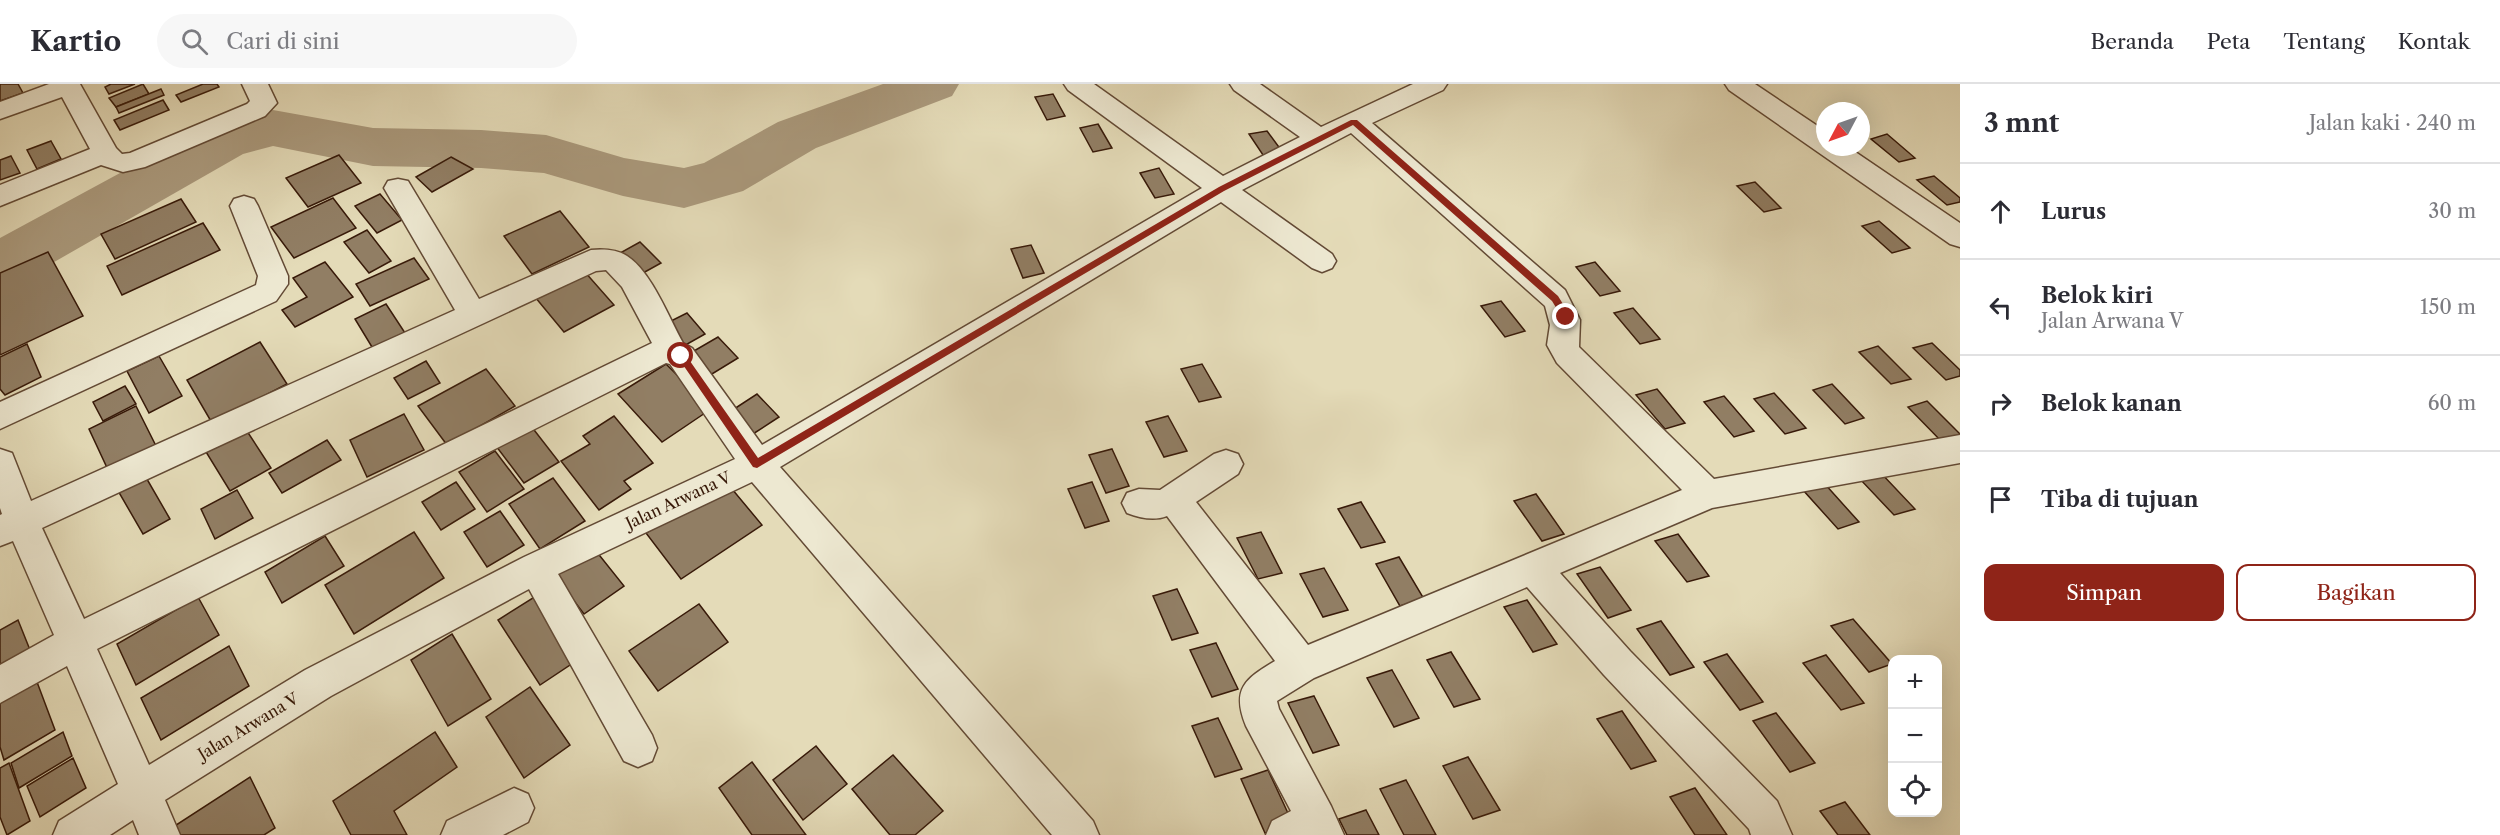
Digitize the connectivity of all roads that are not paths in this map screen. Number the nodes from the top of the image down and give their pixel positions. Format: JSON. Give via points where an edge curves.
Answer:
{"nodes":[{"id":1,"x":255,"y":84,"type":"edge"},
{"id":2,"x":1077,"y":84,"type":"edge"},
{"id":3,"x":1244,"y":84,"type":"edge"},
{"id":4,"x":1434,"y":84,"type":"edge"},
{"id":5,"x":1738,"y":84,"type":"edge"},
{"id":6,"x":68,"y":85,"type":"edge"},
{"id":7,"x":1393,"y":91,"type":"edge"},
{"id":8,"x":0,"y":111,"type":"edge"},
{"id":9,"x":1354,"y":122,"type":"junction"},
{"id":10,"x":1319,"y":138,"type":"junction"},
{"id":11,"x":1816,"y":138,"type":"edge"},
{"id":12,"x":105,"y":153,"type":"junction"},
{"id":13,"x":1842,"y":156,"type":"edge"},
{"id":14,"x":398,"y":188,"type":"dead end"},
{"id":15,"x":1221,"y":189,"type":"junction"},
{"id":16,"x":0,"y":196,"type":"edge"},
{"id":17,"x":244,"y":206,"type":"dead end"},
{"id":18,"x":1960,"y":237,"type":"edge"},
{"id":19,"x":1322,"y":261,"type":"dead end"},
{"id":20,"x":473,"y":315,"type":"junction"},
{"id":21,"x":672,"y":351,"type":"junction"},
{"id":22,"x":0,"y":416,"type":"edge"},
{"id":23,"x":1960,"y":449,"type":"edge"},
{"id":24,"x":0,"y":463,"type":"edge"},
{"id":25,"x":757,"y":464,"type":"junction"},
{"id":26,"x":1226,"y":464,"type":"dead end"},
{"id":27,"x":1708,"y":494,"type":"junction"},
{"id":28,"x":1174,"y":499,"type":"junction"},
{"id":29,"x":1139,"y":503,"type":"dead end"},
{"id":30,"x":11,"y":526,"type":"edge"},
{"id":31,"x":536,"y":568,"type":"junction"},
{"id":32,"x":1534,"y":569,"type":"junction"},
{"id":33,"x":75,"y":642,"type":"junction"},
{"id":34,"x":1301,"y":666,"type":"junction"},
{"id":35,"x":0,"y":684,"type":"edge"},
{"id":36,"x":638,"y":748,"type":"dead end"},
{"id":37,"x":141,"y":791,"type":"junction"},
{"id":38,"x":514,"y":808,"type":"dead end"},
{"id":39,"x":1309,"y":830,"type":"edge"},
{"id":40,"x":73,"y":835,"type":"edge"},
{"id":41,"x":160,"y":835,"type":"edge"},
{"id":42,"x":461,"y":835,"type":"edge"},
{"id":43,"x":1079,"y":835,"type":"edge"},
{"id":44,"x":1772,"y":835,"type":"edge"}],
"edges":[{"from":1,"to":12,"type":"street","via":[[264,103],[247,115],[128,163],[115,163]]},
{"from":2,"to":15,"type":"street"},
{"from":3,"to":10,"type":"street"},
{"from":4,"to":7,"type":"street","name":"Jalan Arwana V"},
{"from":5,"to":11,"type":"street"},
{"from":6,"to":8,"type":"street"},
{"from":6,"to":12,"type":"street"},
{"from":7,"to":9,"type":"street","name":"Jalan Arwana V"},
{"from":9,"to":10,"type":"street","name":"Jalan Arwana V"},
{"from":9,"to":27,"type":"street","via":[[1555,298],[1566,317],[1562,345],[1568,355]]},
{"from":10,"to":15,"type":"street","name":"Jalan Arwana V"},
{"from":12,"to":16,"type":"street"},
{"from":13,"to":18,"type":"street"},
{"from":14,"to":20,"type":"street"},
{"from":15,"to":19,"type":"street"},
{"from":15,"to":25,"type":"street","name":"Jalan Arwana V"},
{"from":17,"to":22,"type":"street","via":[[273,276],[267,292]]},
{"from":20,"to":21,"type":"street","via":[[591,261],[607,259],[620,265],[634,283]]},
{"from":20,"to":30,"type":"street"},
{"from":21,"to":25,"type":"street","via":[[681,356]]},
{"from":21,"to":33,"type":"street","via":[[661,352]]},
{"from":23,"to":27,"type":"street"},
{"from":24,"to":30,"type":"street"},
{"from":25,"to":31,"type":"street","name":"Jalan Arwana V"},
{"from":25,"to":43,"type":"street"},
{"from":26,"to":28,"type":"street"},
{"from":27,"to":32,"type":"street"},
{"from":28,"to":29,"type":"street","via":[[1160,504]]},
{"from":28,"to":34,"type":"street"},
{"from":30,"to":33,"type":"street"},
{"from":31,"to":36,"type":"street"},
{"from":31,"to":37,"type":"street","name":"Jalan Arwana V","via":[[318,683]]},
{"from":32,"to":34,"type":"street"},
{"from":32,"to":44,"type":"street","via":[[1617,663],[1763,815]]},
{"from":33,"to":35,"type":"street"},
{"from":33,"to":37,"type":"street"},
{"from":34,"to":39,"type":"street","via":[[1263,689],[1258,699],[1260,713]]},
{"from":37,"to":40,"type":"street","name":"Jalan Arwana V"},
{"from":37,"to":41,"type":"street"},
{"from":38,"to":42,"type":"street"}]}
